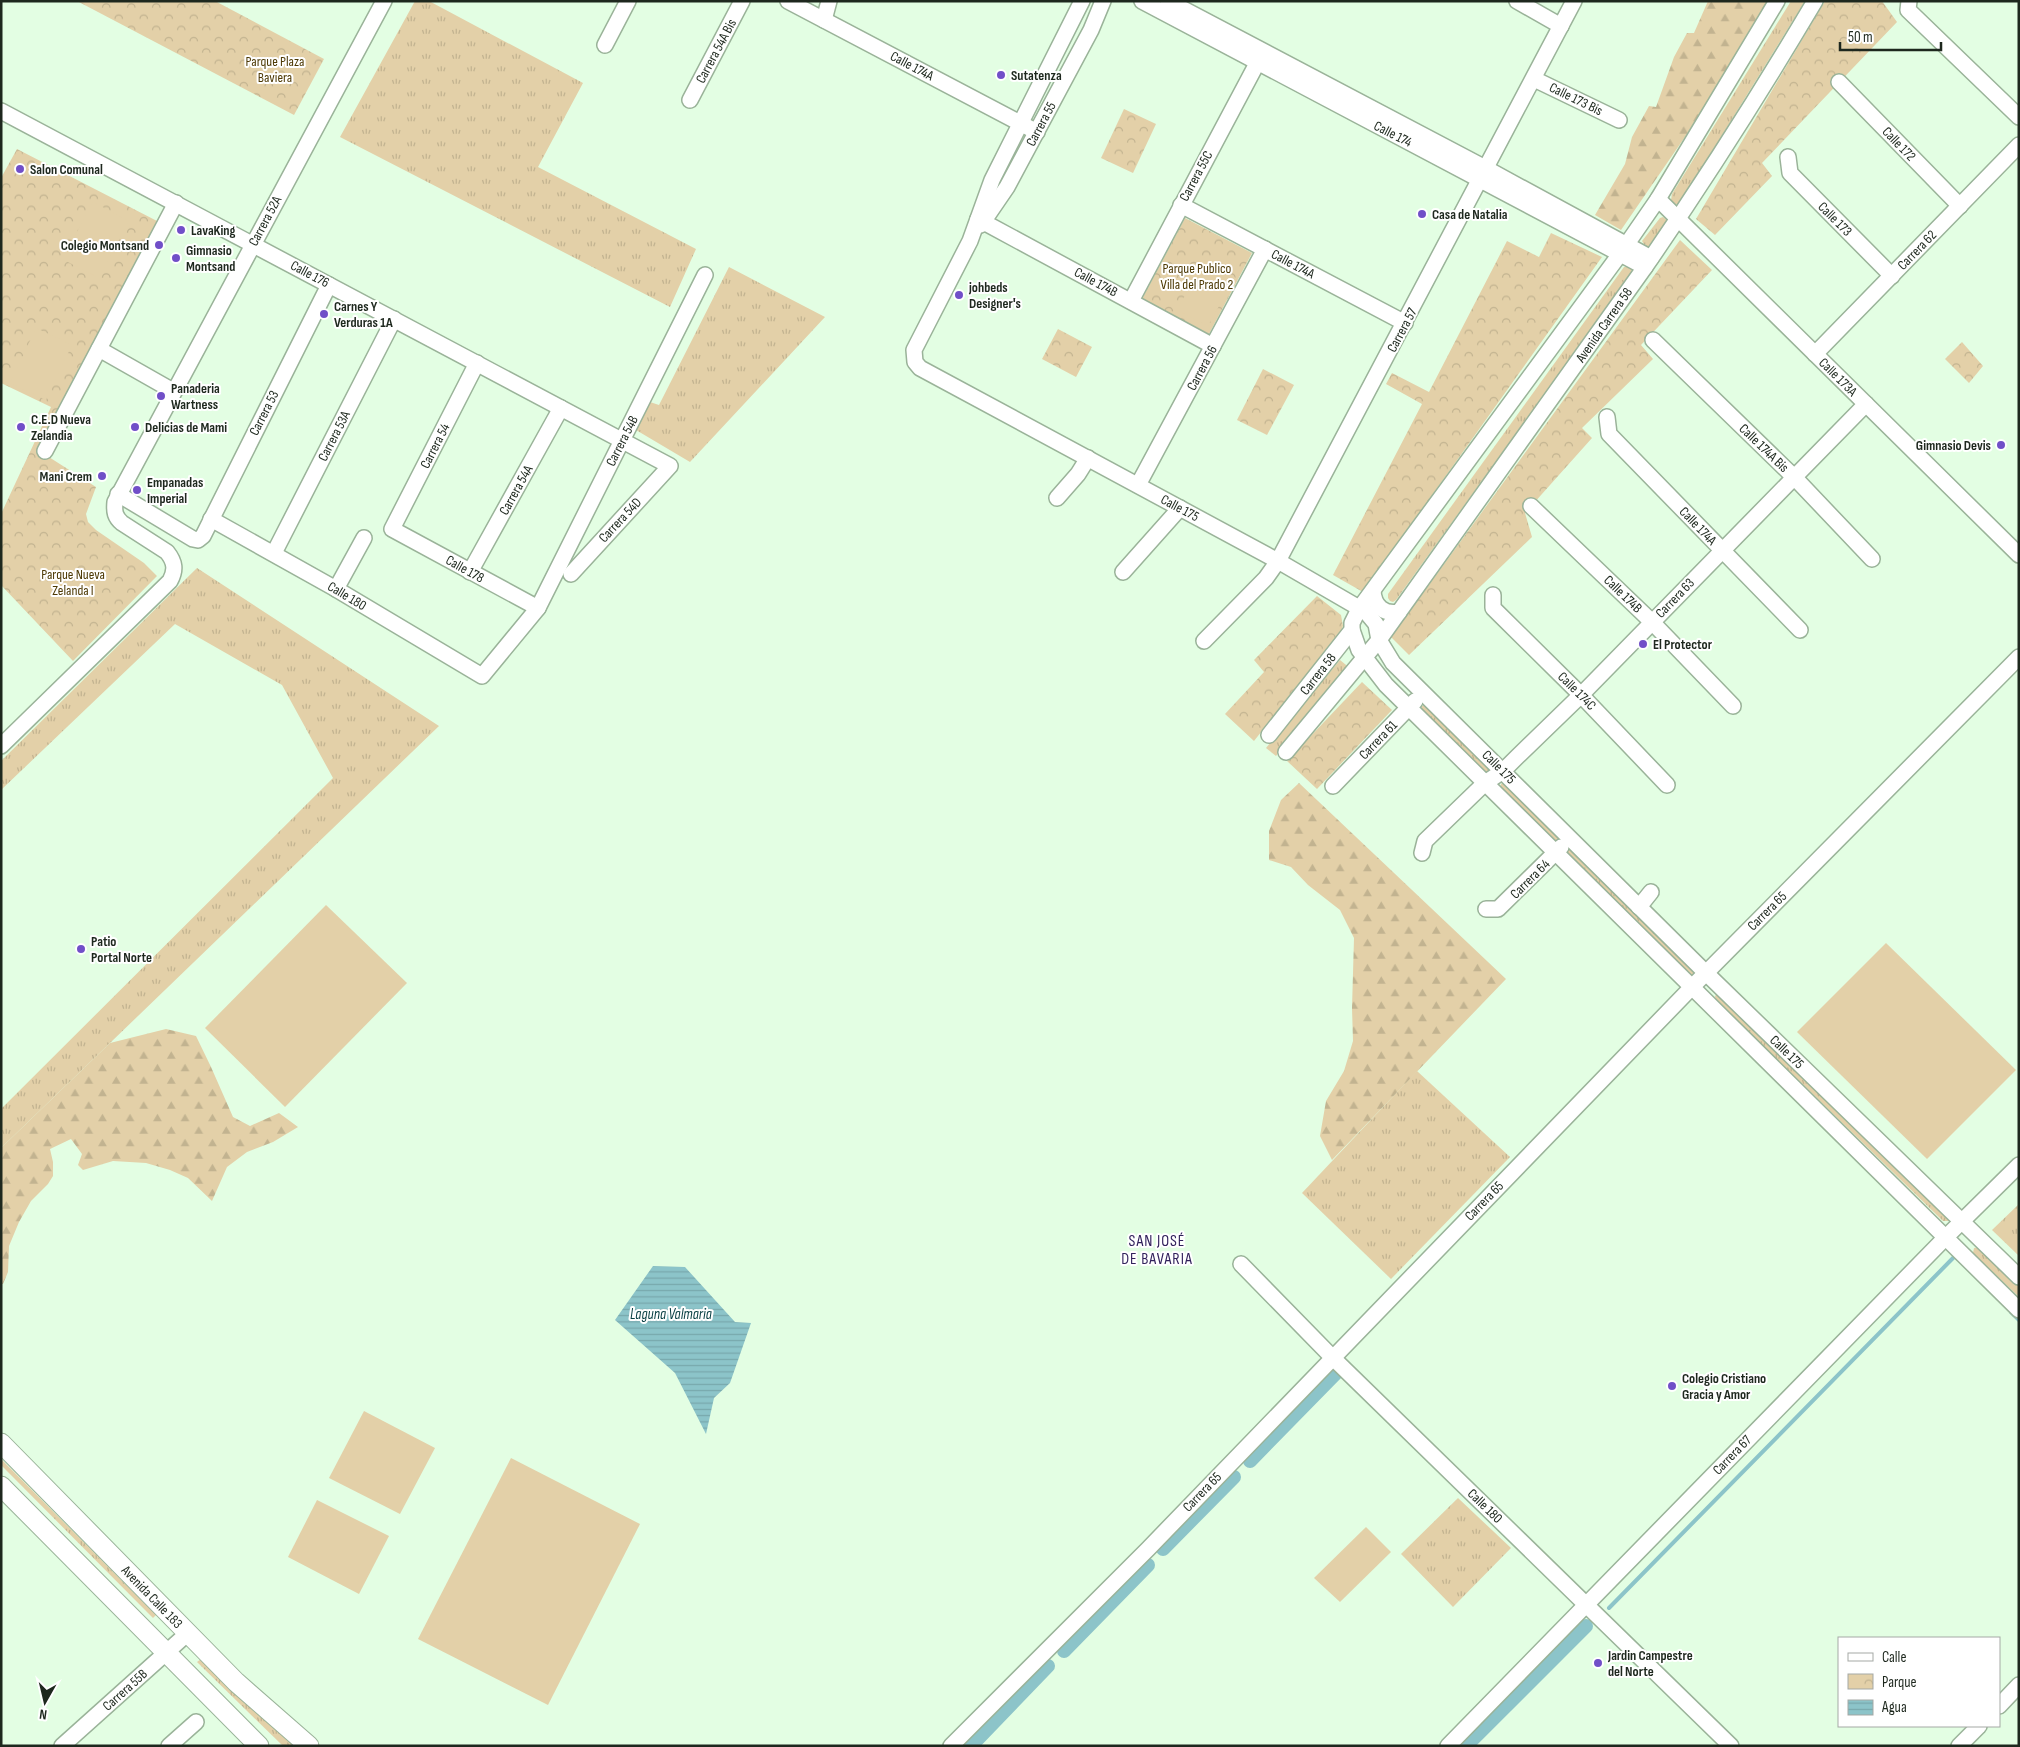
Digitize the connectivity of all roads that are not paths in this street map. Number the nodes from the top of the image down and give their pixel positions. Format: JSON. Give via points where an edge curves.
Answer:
{"nodes":[{"id":1,"x":384,"y":1,"type":"edge"},
{"id":2,"x":628,"y":1,"type":"edge"},
{"id":3,"x":742,"y":1,"type":"edge"},
{"id":4,"x":788,"y":1,"type":"edge"},
{"id":5,"x":829,"y":1,"type":"edge"},
{"id":6,"x":1082,"y":1,"type":"edge"},
{"id":7,"x":1103,"y":1,"type":"edge"},
{"id":8,"x":1142,"y":1,"type":"edge"},
{"id":9,"x":1168,"y":1,"type":"edge"},
{"id":10,"x":1516,"y":1,"type":"edge"},
{"id":11,"x":1574,"y":1,"type":"edge"},
{"id":12,"x":1777,"y":1,"type":"edge"},
{"id":13,"x":1815,"y":1,"type":"edge"},
{"id":14,"x":1908,"y":1,"type":"edge"},
{"id":15,"x":824,"y":20,"type":"junction"},
{"id":16,"x":1561,"y":26,"type":"junction"},
{"id":17,"x":605,"y":45,"type":"dead end"},
{"id":18,"x":1260,"y":57,"type":"junction"},
{"id":19,"x":1534,"y":79,"type":"junction"},
{"id":20,"x":1838,"y":82,"type":"dead end"},
{"id":21,"x":690,"y":100,"type":"dead end"},
{"id":22,"x":2019,"y":117,"type":"edge"},
{"id":23,"x":3,"y":118,"type":"edge"},
{"id":24,"x":1619,"y":120,"type":"dead end"},
{"id":25,"x":1021,"y":123,"type":"junction"},
{"id":26,"x":1037,"y":132,"type":"junction"},
{"id":27,"x":2019,"y":146,"type":"edge"},
{"id":28,"x":1788,"y":157,"type":"dead end"},
{"id":29,"x":1484,"y":174,"type":"junction"},
{"id":30,"x":1658,"y":199,"type":"junction"},
{"id":31,"x":176,"y":203,"type":"junction"},
{"id":32,"x":1181,"y":205,"type":"junction"},
{"id":33,"x":1960,"y":206,"type":"junction"},
{"id":34,"x":1678,"y":219,"type":"junction"},
{"id":35,"x":981,"y":220,"type":"junction"},
{"id":36,"x":253,"y":244,"type":"junction"},
{"id":37,"x":1265,"y":249,"type":"junction"},
{"id":38,"x":1623,"y":249,"type":"junction"},
{"id":39,"x":1648,"y":263,"type":"junction"},
{"id":40,"x":705,"y":275,"type":"dead end"},
{"id":41,"x":1892,"y":276,"type":"junction"},
{"id":42,"x":329,"y":284,"type":"junction"},
{"id":43,"x":1131,"y":302,"type":"junction"},
{"id":44,"x":394,"y":319,"type":"junction"},
{"id":45,"x":1406,"y":323,"type":"junction"},
{"id":46,"x":1653,"y":340,"type":"dead end"},
{"id":47,"x":1213,"y":346,"type":"junction"},
{"id":48,"x":99,"y":349,"type":"junction"},
{"id":49,"x":1815,"y":354,"type":"junction"},
{"id":50,"x":913,"y":358,"type":"joint"},
{"id":51,"x":477,"y":363,"type":"junction"},
{"id":52,"x":173,"y":392,"type":"junction"},
{"id":53,"x":1866,"y":404,"type":"junction"},
{"id":54,"x":561,"y":408,"type":"junction"},
{"id":55,"x":1607,"y":417,"type":"dead end"},
{"id":56,"x":622,"y":440,"type":"junction"},
{"id":57,"x":45,"y":451,"type":"dead end"},
{"id":58,"x":1088,"y":458,"type":"junction"},
{"id":59,"x":670,"y":466,"type":"joint"},
{"id":60,"x":1794,"y":478,"type":"junction"},
{"id":61,"x":1138,"y":485,"type":"junction"},
{"id":62,"x":118,"y":494,"type":"junction"},
{"id":63,"x":1057,"y":498,"type":"dead end"},
{"id":64,"x":1531,"y":506,"type":"dead end"},
{"id":65,"x":1180,"y":508,"type":"junction"},
{"id":66,"x":211,"y":519,"type":"junction"},
{"id":67,"x":392,"y":529,"type":"joint"},
{"id":68,"x":364,"y":538,"type":"dead end"},
{"id":69,"x":1722,"y":550,"type":"junction"},
{"id":70,"x":274,"y":553,"type":"junction"},
{"id":71,"x":2019,"y":555,"type":"edge"},
{"id":72,"x":1872,"y":559,"type":"dead end"},
{"id":73,"x":1278,"y":561,"type":"junction"},
{"id":74,"x":470,"y":572,"type":"junction"},
{"id":75,"x":1123,"y":572,"type":"dead end"},
{"id":76,"x":571,"y":574,"type":"dead end"},
{"id":77,"x":336,"y":589,"type":"junction"},
{"id":78,"x":1373,"y":591,"type":"junction"},
{"id":79,"x":1493,"y":595,"type":"dead end"},
{"id":80,"x":538,"y":608,"type":"junction"},
{"id":81,"x":1359,"y":609,"type":"junction"},
{"id":82,"x":1399,"y":612,"type":"junction"},
{"id":83,"x":1652,"y":622,"type":"junction"},
{"id":84,"x":1352,"y":630,"type":"junction"},
{"id":85,"x":1800,"y":630,"type":"dead end"},
{"id":86,"x":1379,"y":640,"type":"junction"},
{"id":87,"x":1204,"y":641,"type":"dead end"},
{"id":88,"x":2019,"y":657,"type":"edge"},
{"id":89,"x":1364,"y":658,"type":"junction"},
{"id":90,"x":1423,"y":693,"type":"junction"},
{"id":91,"x":1581,"y":695,"type":"junction"},
{"id":92,"x":1733,"y":706,"type":"dead end"},
{"id":93,"x":1409,"y":708,"type":"junction"},
{"id":94,"x":1269,"y":736,"type":"dead end"},
{"id":95,"x":1,"y":746,"type":"edge"},
{"id":96,"x":1286,"y":752,"type":"dead end"},
{"id":97,"x":1502,"y":771,"type":"junction"},
{"id":98,"x":1485,"y":783,"type":"junction"},
{"id":99,"x":1667,"y":785,"type":"dead end"},
{"id":100,"x":1333,"y":786,"type":"dead end"},
{"id":101,"x":1569,"y":839,"type":"junction"},
{"id":102,"x":1422,"y":853,"type":"dead end"},
{"id":103,"x":1555,"y":854,"type":"junction"},
{"id":104,"x":1651,"y":892,"type":"dead end"},
{"id":105,"x":1640,"y":907,"type":"junction"},
{"id":106,"x":1486,"y":909,"type":"dead end"},
{"id":107,"x":1706,"y":973,"type":"junction"},
{"id":108,"x":1692,"y":988,"type":"junction"},
{"id":109,"x":2019,"y":1165,"type":"edge"},
{"id":110,"x":1963,"y":1222,"type":"junction"},
{"id":111,"x":1946,"y":1237,"type":"junction"},
{"id":112,"x":1241,"y":1264,"type":"dead end"},
{"id":113,"x":2019,"y":1277,"type":"edge"},
{"id":114,"x":2019,"y":1310,"type":"edge"},
{"id":115,"x":1332,"y":1358,"type":"junction"},
{"id":116,"x":1,"y":1444,"type":"edge"},
{"id":117,"x":1,"y":1486,"type":"edge"},
{"id":118,"x":1586,"y":1604,"type":"junction"},
{"id":119,"x":188,"y":1633,"type":"junction"},
{"id":120,"x":166,"y":1652,"type":"junction"},
{"id":121,"x":2019,"y":1685,"type":"edge"},
{"id":122,"x":2000,"y":1705,"type":"edge"},
{"id":123,"x":196,"y":1722,"type":"dead end"},
{"id":124,"x":1978,"y":1727,"type":"edge"},
{"id":125,"x":62,"y":1746,"type":"edge"},
{"id":126,"x":169,"y":1746,"type":"edge"},
{"id":127,"x":258,"y":1746,"type":"edge"},
{"id":128,"x":309,"y":1746,"type":"edge"},
{"id":129,"x":951,"y":1746,"type":"edge"},
{"id":130,"x":1448,"y":1746,"type":"edge"},
{"id":131,"x":1731,"y":1746,"type":"edge"},
{"id":132,"x":1960,"y":1746,"type":"edge"}],
"edges":[{"from":1,"to":36,"type":"street","name":"Carrera 52A"},
{"from":2,"to":17,"type":"street"},
{"from":3,"to":21,"type":"street","name":"Carrera 54A Bis"},
{"from":4,"to":15,"type":"street","name":"Calle 174A"},
{"from":5,"to":15,"type":"street"},
{"from":6,"to":25,"type":"street","name":"Carrera 55"},
{"from":7,"to":26,"type":"street","name":"Carrera 55"},
{"from":8,"to":18,"type":"street","name":"Calle 174"},
{"from":9,"to":18,"type":"street","name":"Calle 174"},
{"from":10,"to":16,"type":"street"},
{"from":11,"to":16,"type":"street","name":"Carrera 57"},
{"from":12,"to":30,"type":"street","name":"Avenida Carrera 58"},
{"from":13,"to":34,"type":"street","name":"Avenida Carrera 58"},
{"from":14,"to":22,"type":"street","via":[[1908,10]]},
{"from":15,"to":25,"type":"street","name":"Calle 174A"},
{"from":16,"to":19,"type":"street","name":"Carrera 57"},
{"from":18,"to":29,"type":"street","name":"Calle 174"},
{"from":18,"to":32,"type":"street","name":"Carrera 55C"},
{"from":19,"to":24,"type":"street","name":"Calle 173 Bis"},
{"from":19,"to":29,"type":"street","name":"Carrera 57"},
{"from":20,"to":33,"type":"street","name":"Calle 172"},
{"from":23,"to":31,"type":"street","name":"Calle 176"},
{"from":25,"to":26,"type":"street","name":"Calle 174A"},
{"from":25,"to":35,"type":"street","name":"Carrera 55","via":[[992,180]]},
{"from":26,"to":35,"type":"street","name":"Carrera 55","via":[[1007,187]]},
{"from":27,"to":33,"type":"street","name":"Carrera 62"},
{"from":28,"to":41,"type":"street","name":"Calle 173","via":[[1790,173]]},
{"from":29,"to":38,"type":"street","name":"Calle 174"},
{"from":29,"to":45,"type":"street","name":"Carrera 57"},
{"from":30,"to":34,"type":"street","name":"Calle 173A"},
{"from":30,"to":38,"type":"street","name":"Avenida Carrera 58"},
{"from":31,"to":36,"type":"street","name":"Calle 176"},
{"from":31,"to":48,"type":"street"},
{"from":32,"to":37,"type":"street","name":"Calle 174A"},
{"from":32,"to":43,"type":"street","name":"Carrera 55C"},
{"from":33,"to":41,"type":"street","name":"Carrera 62"},
{"from":34,"to":39,"type":"street","name":"Avenida Carrera 58"},
{"from":34,"to":49,"type":"street","name":"Calle 173A"},
{"from":35,"to":43,"type":"street","name":"Calle 174B"},
{"from":35,"to":50,"type":"street","name":"Carrera 55","via":[[917,344]]},
{"from":36,"to":42,"type":"street","name":"Calle 176"},
{"from":36,"to":52,"type":"street","name":"Carrera 52A"},
{"from":37,"to":45,"type":"street","name":"Calle 174A"},
{"from":37,"to":47,"type":"street","name":"Carrera 56"},
{"from":38,"to":39,"type":"street","name":"Calle 174"},
{"from":38,"to":78,"type":"street","name":"Avenida Carrera 58"},
{"from":39,"to":82,"type":"street","name":"Avenida Carrera 58"},
{"from":40,"to":56,"type":"street","name":"Carrera 54B"},
{"from":41,"to":49,"type":"street","name":"Carrera 62"},
{"from":42,"to":44,"type":"street","name":"Calle 176"},
{"from":42,"to":66,"type":"street","name":"Carrera 53"},
{"from":43,"to":47,"type":"street","name":"Calle 174B"},
{"from":44,"to":51,"type":"street","name":"Calle 176"},
{"from":44,"to":70,"type":"street","name":"Carrera 53A"},
{"from":45,"to":73,"type":"street","name":"Carrera 57"},
{"from":46,"to":60,"type":"street","name":"Calle 174A Bis"},
{"from":47,"to":61,"type":"street","name":"Carrera 56"},
{"from":48,"to":52,"type":"street"},
{"from":48,"to":57,"type":"street"},
{"from":49,"to":53,"type":"street","name":"Calle 173A"},
{"from":50,"to":58,"type":"street","name":"Calle 175","via":[[920,368]]},
{"from":51,"to":54,"type":"street","name":"Calle 176"},
{"from":51,"to":67,"type":"street","name":"Carrera 54"},
{"from":52,"to":62,"type":"street","name":"Carrera 52A"},
{"from":53,"to":60,"type":"street","name":"Carrera 63"},
{"from":53,"to":71,"type":"street","name":"Calle 173A"},
{"from":54,"to":56,"type":"street","name":"Calle 176"},
{"from":54,"to":74,"type":"street","name":"Carrera 54A"},
{"from":55,"to":69,"type":"street","name":"Calle 174A","via":[[1609,434]]},
{"from":56,"to":59,"type":"street","name":"Calle 176"},
{"from":56,"to":80,"type":"street","name":"Carrera 54B"},
{"from":58,"to":61,"type":"street","name":"Calle 175"},
{"from":58,"to":63,"type":"street"},
{"from":59,"to":76,"type":"street","name":"Carrera 54D"},
{"from":60,"to":69,"type":"street","name":"Carrera 63"},
{"from":60,"to":72,"type":"street","name":"Calle 174A Bis"},
{"from":61,"to":65,"type":"street","name":"Calle 175"},
{"from":62,"to":66,"type":"street","name":"Carrera 53","via":[[192,539],[198,540],[203,536]]},
{"from":62,"to":95,"type":"street","via":[[114,510],[116,518],[173,559],[175,566],[170,582]]},
{"from":64,"to":83,"type":"street","name":"Calle 174B"},
{"from":65,"to":73,"type":"street","name":"Calle 175"},
{"from":65,"to":75,"type":"street"},
{"from":66,"to":70,"type":"street","name":"Calle 180"},
{"from":67,"to":74,"type":"street","name":"Calle 178"},
{"from":68,"to":77,"type":"street"},
{"from":69,"to":83,"type":"street","name":"Carrera 63"},
{"from":69,"to":85,"type":"street","name":"Calle 174A"},
{"from":70,"to":77,"type":"street","name":"Calle 180"},
{"from":73,"to":81,"type":"street","name":"Calle 175"},
{"from":73,"to":87,"type":"street","name":"Carrera 57","via":[[1266,578]]},
{"from":74,"to":80,"type":"street","name":"Calle 178"},
{"from":77,"to":80,"type":"street","name":"Calle 180","via":[[482,676]]},
{"from":78,"to":81,"type":"street","name":"Avenida Carrera 58"},
{"from":78,"to":82,"type":"street","via":[[1380,609]]},
{"from":79,"to":91,"type":"street","name":"Calle 174C","via":[[1494,608]]},
{"from":81,"to":84,"type":"street","name":"Carrera 58"},
{"from":81,"to":86,"type":"street","name":"Calle 175","via":[[1376,624]]},
{"from":82,"to":86,"type":"street","name":"Avenida Carrera 58"},
{"from":83,"to":91,"type":"street","name":"Carrera 63"},
{"from":83,"to":92,"type":"street","name":"Calle 174B"},
{"from":84,"to":89,"type":"street","name":"Calle 175"},
{"from":84,"to":94,"type":"street","name":"Carrera 58"},
{"from":86,"to":89,"type":"street","name":"Carrera 58"},
{"from":86,"to":90,"type":"street","name":"Calle 175","via":[[1393,664]]},
{"from":88,"to":107,"type":"street","name":"Carrera 65"},
{"from":89,"to":93,"type":"street","name":"Calle 175"},
{"from":89,"to":96,"type":"street","name":"Carrera 58"},
{"from":90,"to":93,"type":"street","name":"Carrera 61"},
{"from":90,"to":97,"type":"street","name":"Calle 175"},
{"from":91,"to":97,"type":"street","name":"Carrera 63"},
{"from":91,"to":99,"type":"street","name":"Calle 174C"},
{"from":93,"to":98,"type":"street","name":"Calle 175"},
{"from":93,"to":100,"type":"street","name":"Carrera 61"},
{"from":97,"to":98,"type":"street","name":"Carrera 63"},
{"from":97,"to":101,"type":"street","name":"Calle 175"},
{"from":98,"to":102,"type":"street","name":"Carrera 63","via":[[1425,841]]},
{"from":98,"to":103,"type":"street","name":"Calle 175"},
{"from":101,"to":103,"type":"street","name":"Carrera 64"},
{"from":101,"to":105,"type":"street","name":"Calle 175"},
{"from":103,"to":106,"type":"street","name":"Carrera 64","via":[[1498,909]]},
{"from":103,"to":108,"type":"street","name":"Calle 175"},
{"from":104,"to":105,"type":"street"},
{"from":105,"to":107,"type":"street","name":"Calle 175"},
{"from":107,"to":108,"type":"street","name":"Carrera 65"},
{"from":107,"to":110,"type":"street","name":"Calle 175"},
{"from":108,"to":111,"type":"street","name":"Calle 175"},
{"from":108,"to":115,"type":"street","name":"Carrera 65"},
{"from":109,"to":110,"type":"street","name":"Carrera 67"},
{"from":110,"to":111,"type":"street","name":"Carrera 67"},
{"from":110,"to":113,"type":"street","name":"Calle 175"},
{"from":111,"to":114,"type":"street","name":"Calle 175"},
{"from":111,"to":118,"type":"street","name":"Carrera 67"},
{"from":112,"to":115,"type":"street","name":"Calle 180"},
{"from":115,"to":118,"type":"street","name":"Calle 180"},
{"from":115,"to":129,"type":"street","name":"Carrera 65"},
{"from":116,"to":119,"type":"main road","name":"Avenida Calle 183"},
{"from":117,"to":120,"type":"main road","name":"Avenida Calle 183"},
{"from":118,"to":130,"type":"street","name":"Carrera 67"},
{"from":118,"to":131,"type":"street","name":"Calle 180"},
{"from":119,"to":120,"type":"street","name":"Carrera 55B"},
{"from":119,"to":128,"type":"main road","name":"Avenida Calle 183","via":[[252,1697]]},
{"from":120,"to":125,"type":"street","name":"Carrera 55B"},
{"from":120,"to":127,"type":"main road","name":"Avenida Calle 183"},
{"from":121,"to":122,"type":"street"},
{"from":123,"to":126,"type":"street"},
{"from":124,"to":132,"type":"street"}]}
